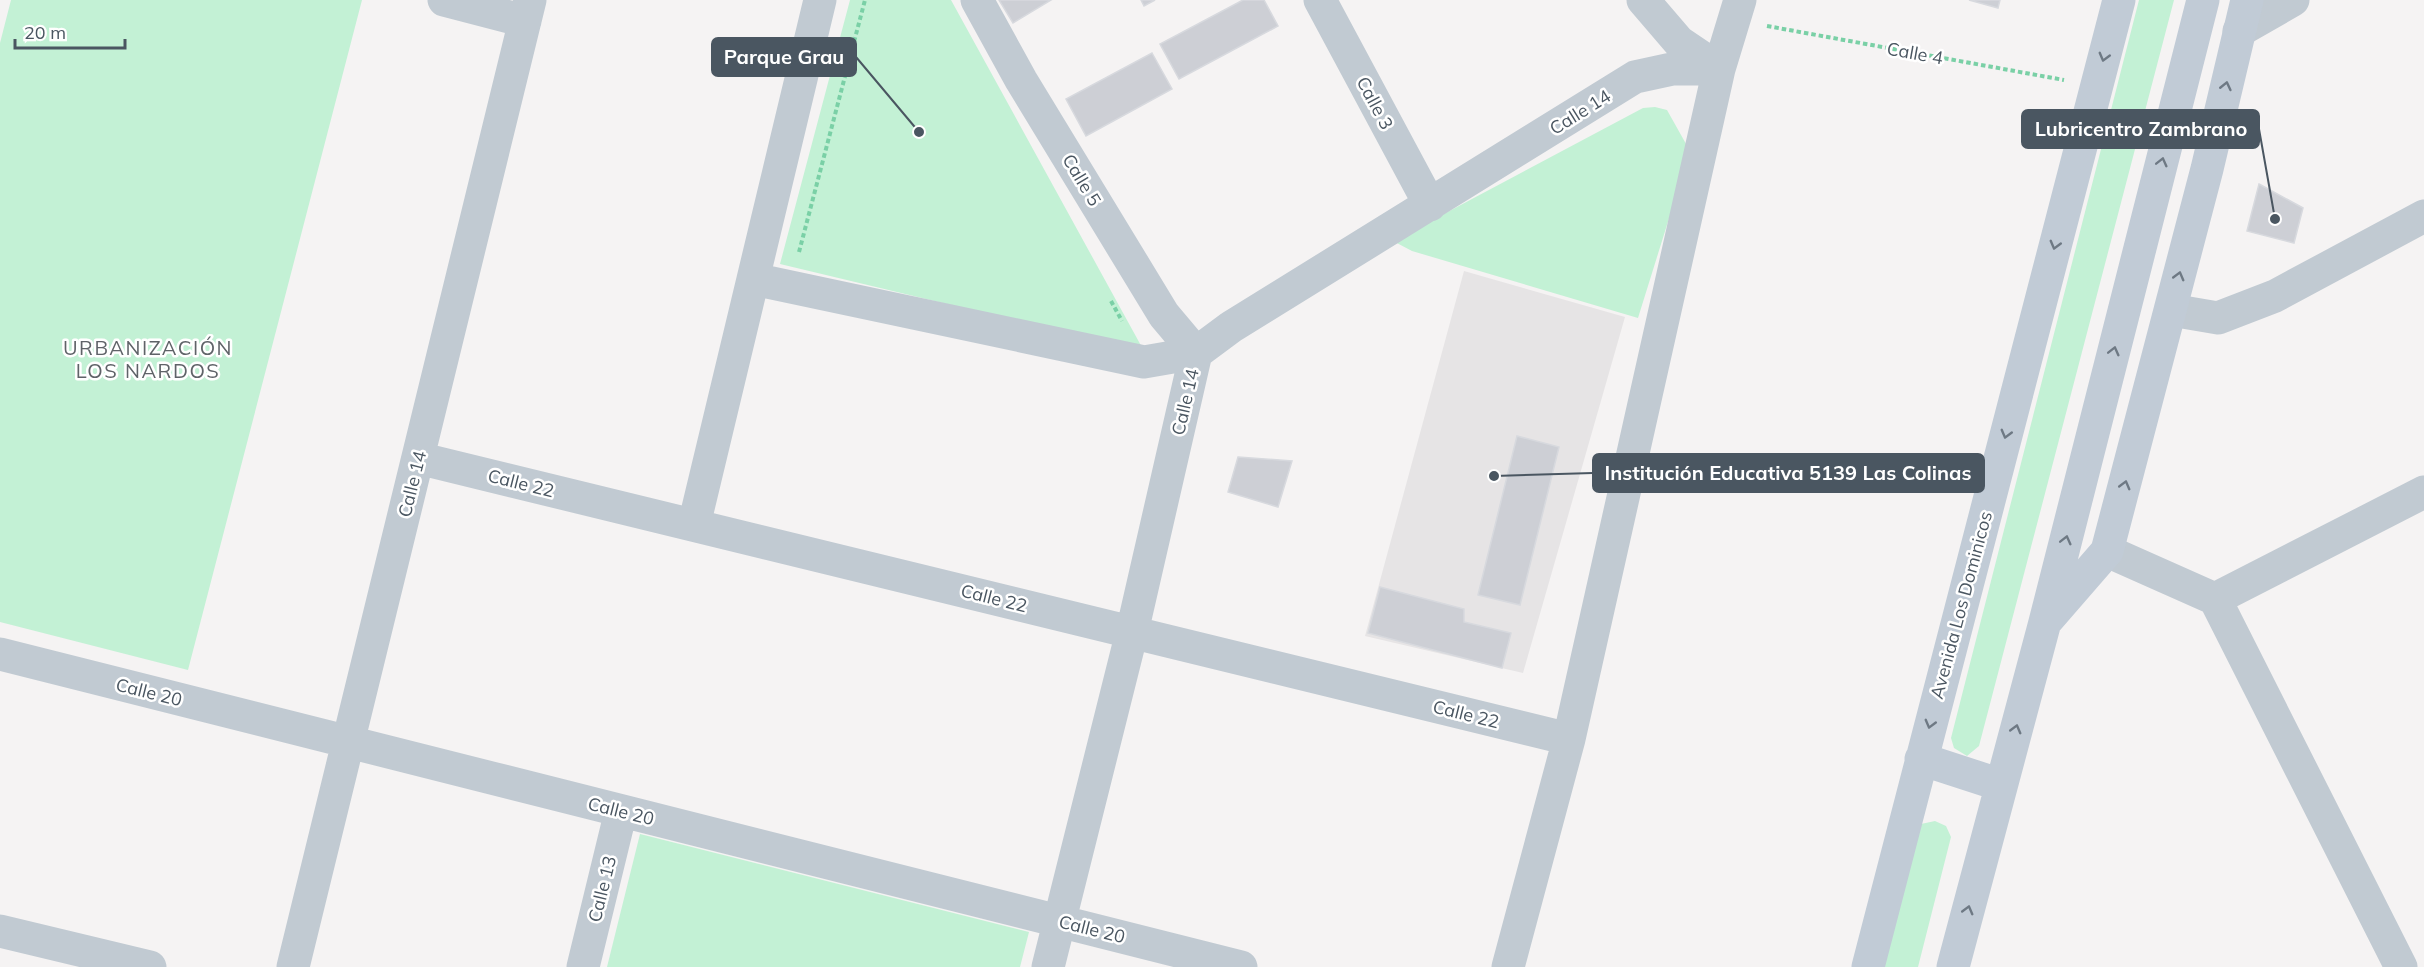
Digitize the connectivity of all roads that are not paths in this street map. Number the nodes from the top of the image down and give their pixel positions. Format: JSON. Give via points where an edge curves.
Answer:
{"nodes":[{"id":1,"x":444,"y":0,"type":"edge"},
{"id":2,"x":820,"y":0,"type":"edge"},
{"id":3,"x":976,"y":0,"type":"edge"},
{"id":4,"x":1320,"y":0,"type":"edge"},
{"id":5,"x":1643,"y":0,"type":"edge"},
{"id":6,"x":2119,"y":0,"type":"edge"},
{"id":7,"x":2203,"y":0,"type":"edge"},
{"id":8,"x":2247,"y":0,"type":"edge"},
{"id":9,"x":2294,"y":0,"type":"edge"},
{"id":10,"x":1737,"y":10,"type":"edge"},
{"id":11,"x":528,"y":11,"type":"edge"},
{"id":12,"x":2239,"y":32,"type":"junction"},
{"id":13,"x":1719,"y":69,"type":"junction"},
{"id":14,"x":1430,"y":205,"type":"junction"},
{"id":15,"x":2424,"y":216,"type":"edge"},
{"id":16,"x":753,"y":279,"type":"junction"},
{"id":17,"x":2171,"y":310,"type":"junction"},
{"id":18,"x":1196,"y":353,"type":"junction"},
{"id":19,"x":418,"y":458,"type":"junction"},
{"id":20,"x":2424,"y":492,"type":"edge"},
{"id":21,"x":694,"y":525,"type":"junction"},
{"id":22,"x":2107,"y":551,"type":"junction"},
{"id":23,"x":2215,"y":599,"type":"junction"},
{"id":24,"x":2045,"y":622,"type":"junction"},
{"id":25,"x":1132,"y":633,"type":"junction"},
{"id":26,"x":0,"y":654,"type":"edge"},
{"id":27,"x":1569,"y":739,"type":"junction"},
{"id":28,"x":348,"y":742,"type":"junction"},
{"id":29,"x":1921,"y":759,"type":"junction"},
{"id":30,"x":2001,"y":785,"type":"junction"},
{"id":31,"x":621,"y":811,"type":"junction"},
{"id":32,"x":1060,"y":921,"type":"junction"},
{"id":33,"x":0,"y":931,"type":"edge"},
{"id":34,"x":150,"y":967,"type":"edge"},
{"id":35,"x":293,"y":967,"type":"edge"},
{"id":36,"x":582,"y":967,"type":"edge"},
{"id":37,"x":1048,"y":967,"type":"edge"},
{"id":38,"x":1241,"y":967,"type":"edge"},
{"id":39,"x":1508,"y":967,"type":"edge"},
{"id":40,"x":1868,"y":967,"type":"edge"},
{"id":41,"x":1953,"y":967,"type":"edge"},
{"id":42,"x":2401,"y":967,"type":"edge"}],
"edges":[{"from":1,"to":11,"type":"street"},
{"from":2,"to":16,"type":"street"},
{"from":3,"to":18,"type":"street","name":"Calle 5","via":[[1164,315]]},
{"from":4,"to":14,"type":"street","name":"Calle 3"},
{"from":5,"to":13,"type":"street","via":[[1679,42]]},
{"from":6,"to":29,"type":"main road","name":"Avenida Los Dominicos","one_way":true},
{"from":24,"to":7,"type":"main road","one_way":true},
{"from":8,"to":12,"type":"main road"},
{"from":9,"to":12,"type":"street"},
{"from":10,"to":13,"type":"street"},
{"from":11,"to":19,"type":"street","name":"Calle 14"},
{"from":17,"to":12,"type":"main road","one_way":true},
{"from":13,"to":14,"type":"street","name":"Calle 14","via":[[1672,69],[1635,77]]},
{"from":13,"to":27,"type":"street"},
{"from":14,"to":18,"type":"street","name":"Calle 14","via":[[1231,327]]},
{"from":15,"to":17,"type":"street","via":[[2266,300],[2218,318]]},
{"from":16,"to":18,"type":"street","via":[[1144,362]]},
{"from":16,"to":21,"type":"street"},
{"from":22,"to":17,"type":"main road","one_way":true},
{"from":18,"to":25,"type":"street","name":"Calle 14"},
{"from":19,"to":21,"type":"street","name":"Calle 22"},
{"from":19,"to":28,"type":"street","name":"Calle 14"},
{"from":20,"to":23,"type":"street"},
{"from":21,"to":25,"type":"street","name":"Calle 22"},
{"from":22,"to":23,"type":"street"},
{"from":22,"to":24,"type":"main road"},
{"from":23,"to":42,"type":"street"},
{"from":30,"to":24,"type":"main road","one_way":true},
{"from":25,"to":27,"type":"street","name":"Calle 22"},
{"from":25,"to":32,"type":"street","name":"Calle 14"},
{"from":26,"to":28,"type":"street","name":"Calle 20"},
{"from":27,"to":39,"type":"street"},
{"from":28,"to":31,"type":"street","name":"Calle 20"},
{"from":28,"to":35,"type":"street","name":"Calle 14"},
{"from":29,"to":30,"type":"main road"},
{"from":29,"to":40,"type":"main road","name":"Avenida Los Dominicos"},
{"from":41,"to":30,"type":"main road","one_way":true},
{"from":31,"to":32,"type":"street","name":"Calle 20"},
{"from":31,"to":36,"type":"street","name":"Calle 13"},
{"from":32,"to":37,"type":"street","name":"Calle 14"},
{"from":32,"to":38,"type":"street","name":"Calle 20"},
{"from":33,"to":34,"type":"street"}]}
